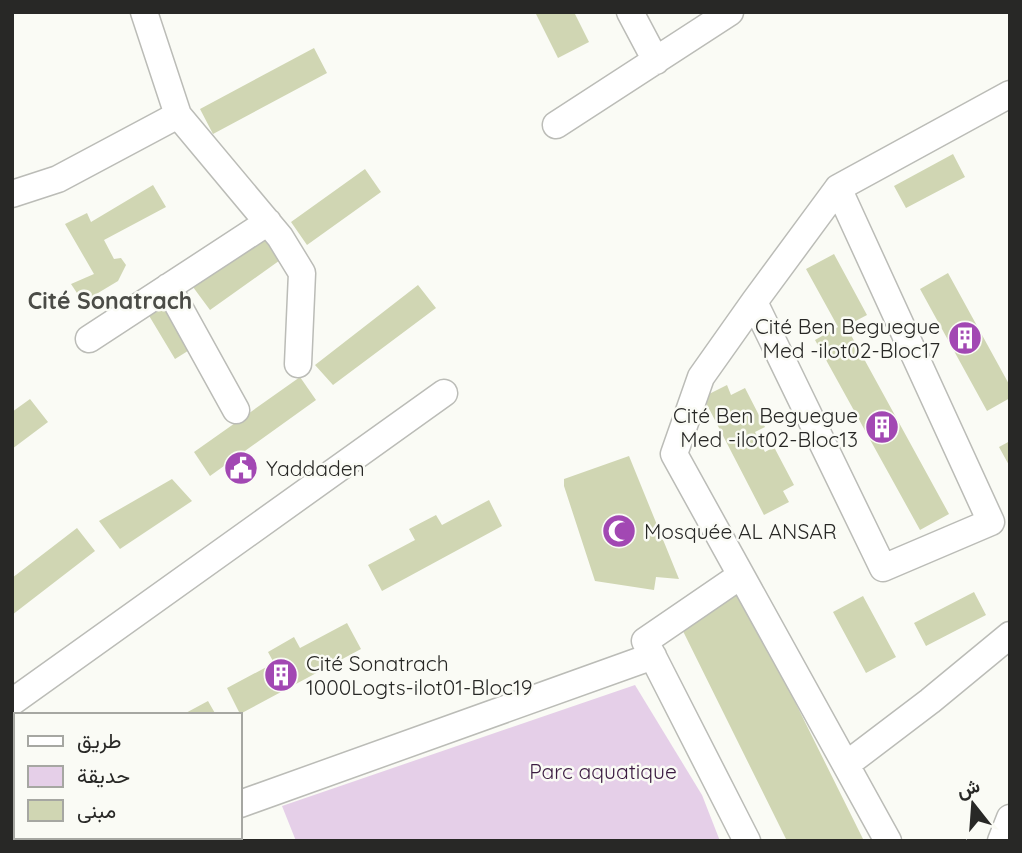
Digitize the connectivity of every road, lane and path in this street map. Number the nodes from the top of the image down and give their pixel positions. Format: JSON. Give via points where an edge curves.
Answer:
{"nodes":[{"id":1,"x":144,"y":12,"type":"edge"},
{"id":2,"x":630,"y":12,"type":"edge"},
{"id":3,"x":730,"y":12,"type":"edge"},
{"id":4,"x":656,"y":61,"type":"junction"},
{"id":5,"x":1010,"y":94,"type":"edge"},
{"id":6,"x":178,"y":115,"type":"junction"},
{"id":7,"x":556,"y":125,"type":"dead end"},
{"id":8,"x":838,"y":188,"type":"junction"},
{"id":9,"x":12,"y":194,"type":"edge"},
{"id":10,"x":268,"y":222,"type":"junction"},
{"id":11,"x":168,"y":288,"type":"junction"},
{"id":12,"x":754,"y":302,"type":"junction"},
{"id":13,"x":89,"y":339,"type":"dead end"},
{"id":14,"x":298,"y":364,"type":"dead end"},
{"id":15,"x":444,"y":393,"type":"dead end"},
{"id":16,"x":236,"y":410,"type":"dead end"},
{"id":17,"x":740,"y":576,"type":"junction"},
{"id":18,"x":1010,"y":635,"type":"edge"},
{"id":19,"x":653,"y":656,"type":"junction"},
{"id":20,"x":12,"y":702,"type":"edge"},
{"id":21,"x":847,"y":764,"type":"junction"},
{"id":22,"x":242,"y":803,"type":"edge"},
{"id":23,"x":1010,"y":818,"type":"edge"},
{"id":24,"x":747,"y":841,"type":"edge"},
{"id":25,"x":888,"y":841,"type":"edge"},
{"id":26,"x":1001,"y":841,"type":"edge"}],
"edges":[{"from":1,"to":6,"type":"street"},
{"from":2,"to":4,"type":"street"},
{"from":3,"to":4,"type":"street"},
{"from":4,"to":7,"type":"street"},
{"from":5,"to":8,"type":"street"},
{"from":6,"to":9,"type":"street","via":[[58,179]]},
{"from":6,"to":10,"type":"street"},
{"from":8,"to":12,"type":"street"},
{"from":8,"to":12,"type":"street","via":[[991,522],[883,568]]},
{"from":10,"to":11,"type":"street"},
{"from":10,"to":14,"type":"street","via":[[302,273]]},
{"from":11,"to":13,"type":"street"},
{"from":11,"to":16,"type":"street"},
{"from":12,"to":17,"type":"street","via":[[701,377],[674,454]]},
{"from":15,"to":20,"type":"street"},
{"from":17,"to":19,"type":"street","via":[[645,641]]},
{"from":17,"to":21,"type":"street"},
{"from":18,"to":21,"type":"street"},
{"from":19,"to":22,"type":"street"},
{"from":19,"to":24,"type":"street"},
{"from":21,"to":25,"type":"street"},
{"from":23,"to":26,"type":"street"}]}
